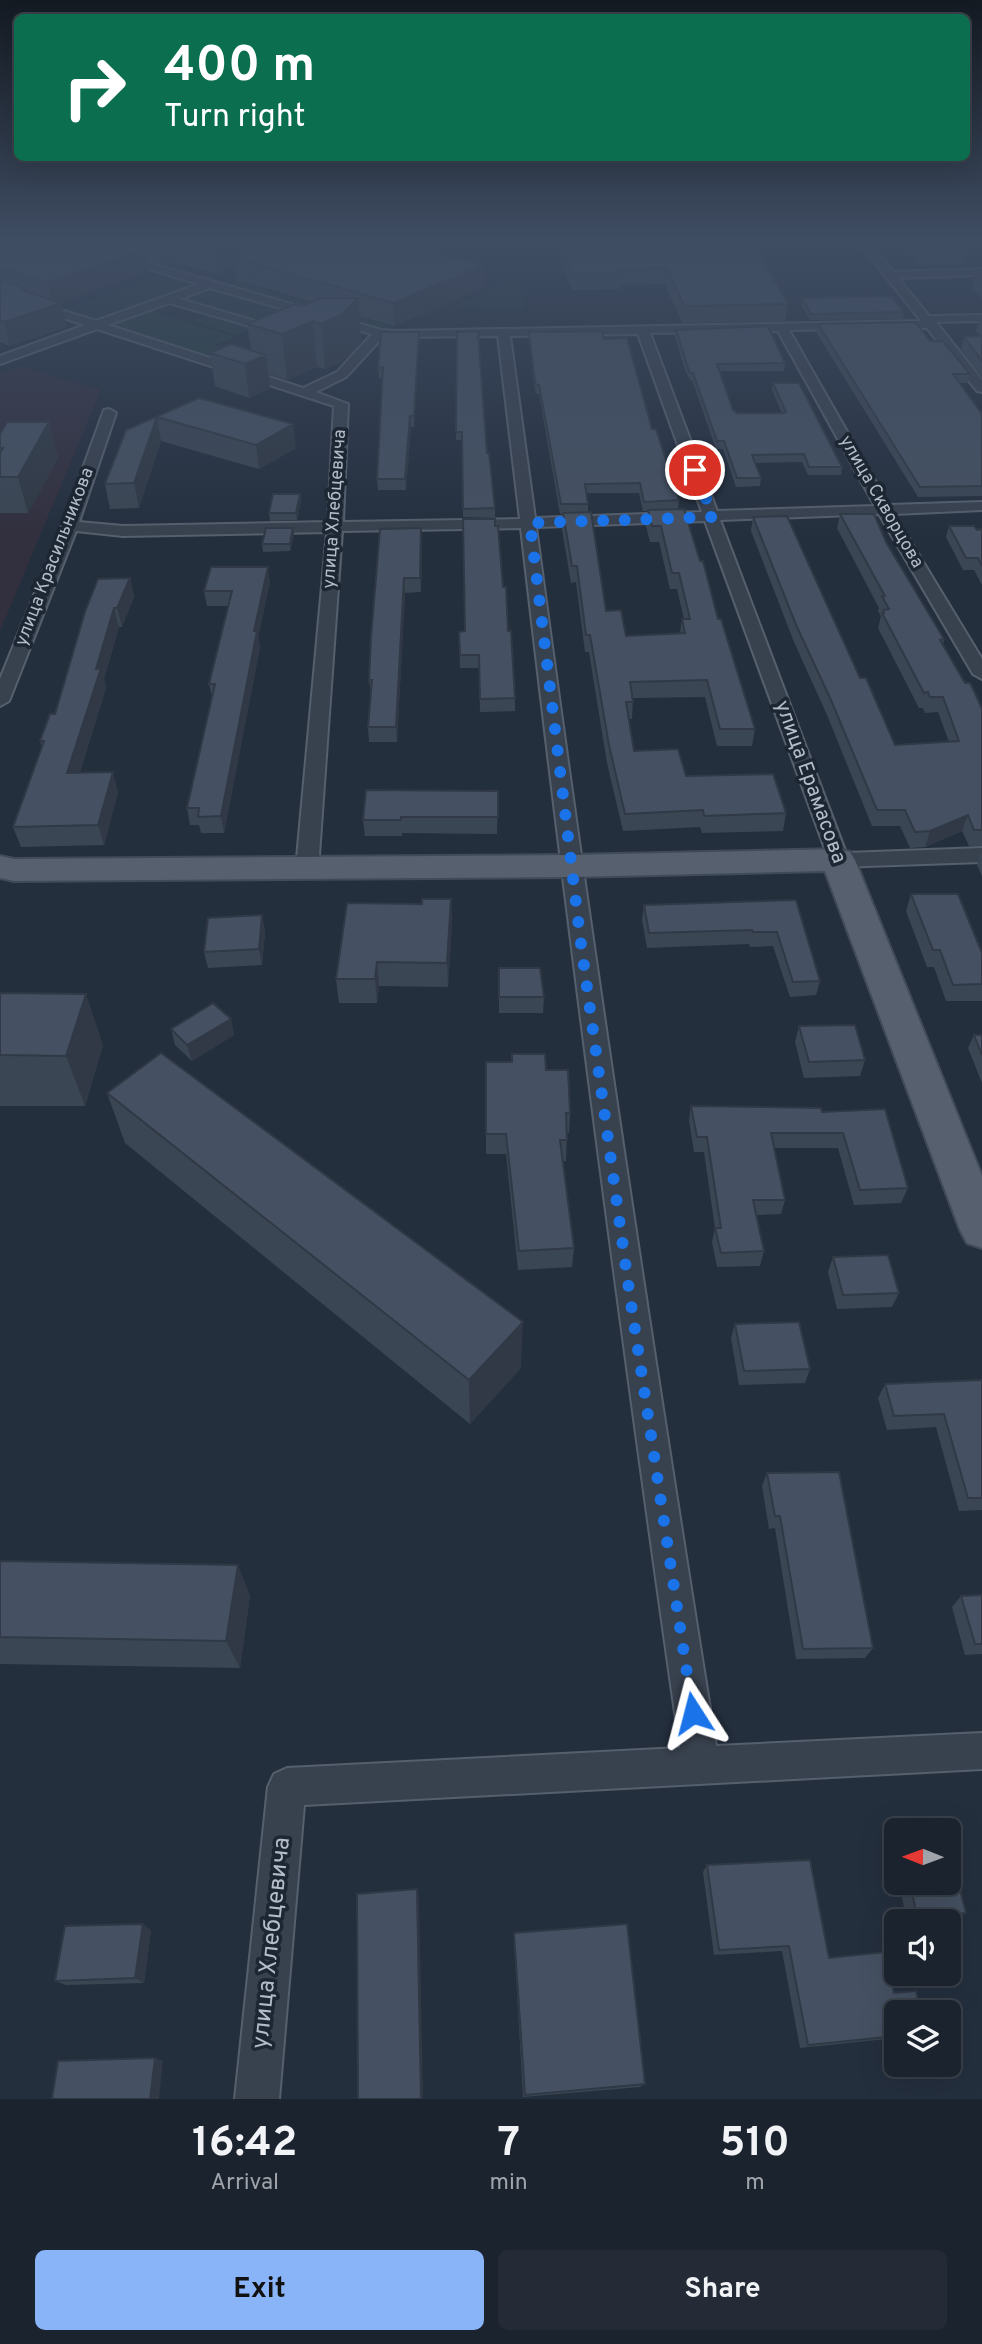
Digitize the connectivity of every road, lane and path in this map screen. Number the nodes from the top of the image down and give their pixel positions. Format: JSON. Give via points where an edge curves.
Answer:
{"nodes":[{"id":1,"x":53,"y":341,"type":"edge"},
{"id":2,"x":148,"y":341,"type":"edge"},
{"id":3,"x":372,"y":341,"type":"edge"},
{"id":4,"x":505,"y":341,"type":"edge"},
{"id":5,"x":647,"y":341,"type":"edge"},
{"id":6,"x":789,"y":341,"type":"edge"},
{"id":7,"x":944,"y":341,"type":"edge"},
{"id":8,"x":0,"y":360,"type":"edge"},
{"id":9,"x":982,"y":388,"type":"edge"},
{"id":10,"x":306,"y":391,"type":"junction"},
{"id":11,"x":108,"y":413,"type":"dead end"},
{"id":12,"x":982,"y":506,"type":"edge"},
{"id":13,"x":885,"y":511,"type":"junction"},
{"id":14,"x":713,"y":517,"type":"junction"},
{"id":15,"x":530,"y":523,"type":"junction"},
{"id":16,"x":71,"y":526,"type":"junction"},
{"id":17,"x":335,"y":527,"type":"junction"},
{"id":18,"x":154,"y":531,"type":"junction"},
{"id":19,"x":56,"y":560,"type":"junction"},
{"id":20,"x":982,"y":674,"type":"edge"},
{"id":21,"x":0,"y":701,"type":"edge"},
{"id":22,"x":982,"y":855,"type":"edge"},
{"id":23,"x":838,"y":860,"type":"junction"},
{"id":24,"x":571,"y":866,"type":"junction"},
{"id":25,"x":307,"y":869,"type":"junction"},
{"id":26,"x":5,"y":871,"type":"edge"},
{"id":27,"x":982,"y":1230,"type":"edge"},
{"id":28,"x":982,"y":1751,"type":"edge"},
{"id":29,"x":701,"y":1766,"type":"junction"},
{"id":30,"x":257,"y":2099,"type":"edge"}],
"edges":[{"from":1,"to":8,"type":"street"},
{"from":2,"to":10,"type":"street","name":"улица Хлебцевича"},
{"from":3,"to":10,"type":"street","via":[[350,370]]},
{"from":4,"to":15,"type":"street"},
{"from":5,"to":14,"type":"street","name":"улица Ерамасова"},
{"from":6,"to":13,"type":"street","name":"улица Скворцова"},
{"from":7,"to":9,"type":"street"},
{"from":10,"to":17,"type":"street","name":"улица Хлебцевича","via":[[341,404]]},
{"from":11,"to":16,"type":"street","name":"улица Красильникова"},
{"from":12,"to":13,"type":"street"},
{"from":13,"to":14,"type":"street"},
{"from":13,"to":20,"type":"street","name":"улица Скворцова"},
{"from":14,"to":15,"type":"street"},
{"from":14,"to":23,"type":"street","name":"улица Ерамасова"},
{"from":15,"to":17,"type":"street"},
{"from":15,"to":24,"type":"street"},
{"from":16,"to":18,"type":"street"},
{"from":16,"to":19,"type":"street","name":"улица Красильникова"},
{"from":17,"to":18,"type":"street"},
{"from":17,"to":25,"type":"street","name":"улица Хлебцевича"},
{"from":18,"to":19,"type":"street","via":[[87,546]]},
{"from":19,"to":21,"type":"street","name":"улица Красильникова"},
{"from":22,"to":23,"type":"street"},
{"from":23,"to":24,"type":"main road"},
{"from":23,"to":27,"type":"main road","name":"улица Ерамасова"},
{"from":24,"to":25,"type":"main road"},
{"from":24,"to":29,"type":"street"},
{"from":25,"to":26,"type":"main road"},
{"from":28,"to":29,"type":"street"},
{"from":29,"to":30,"type":"street","name":"улица Хлебцевича","via":[[288,1787]]}]}
